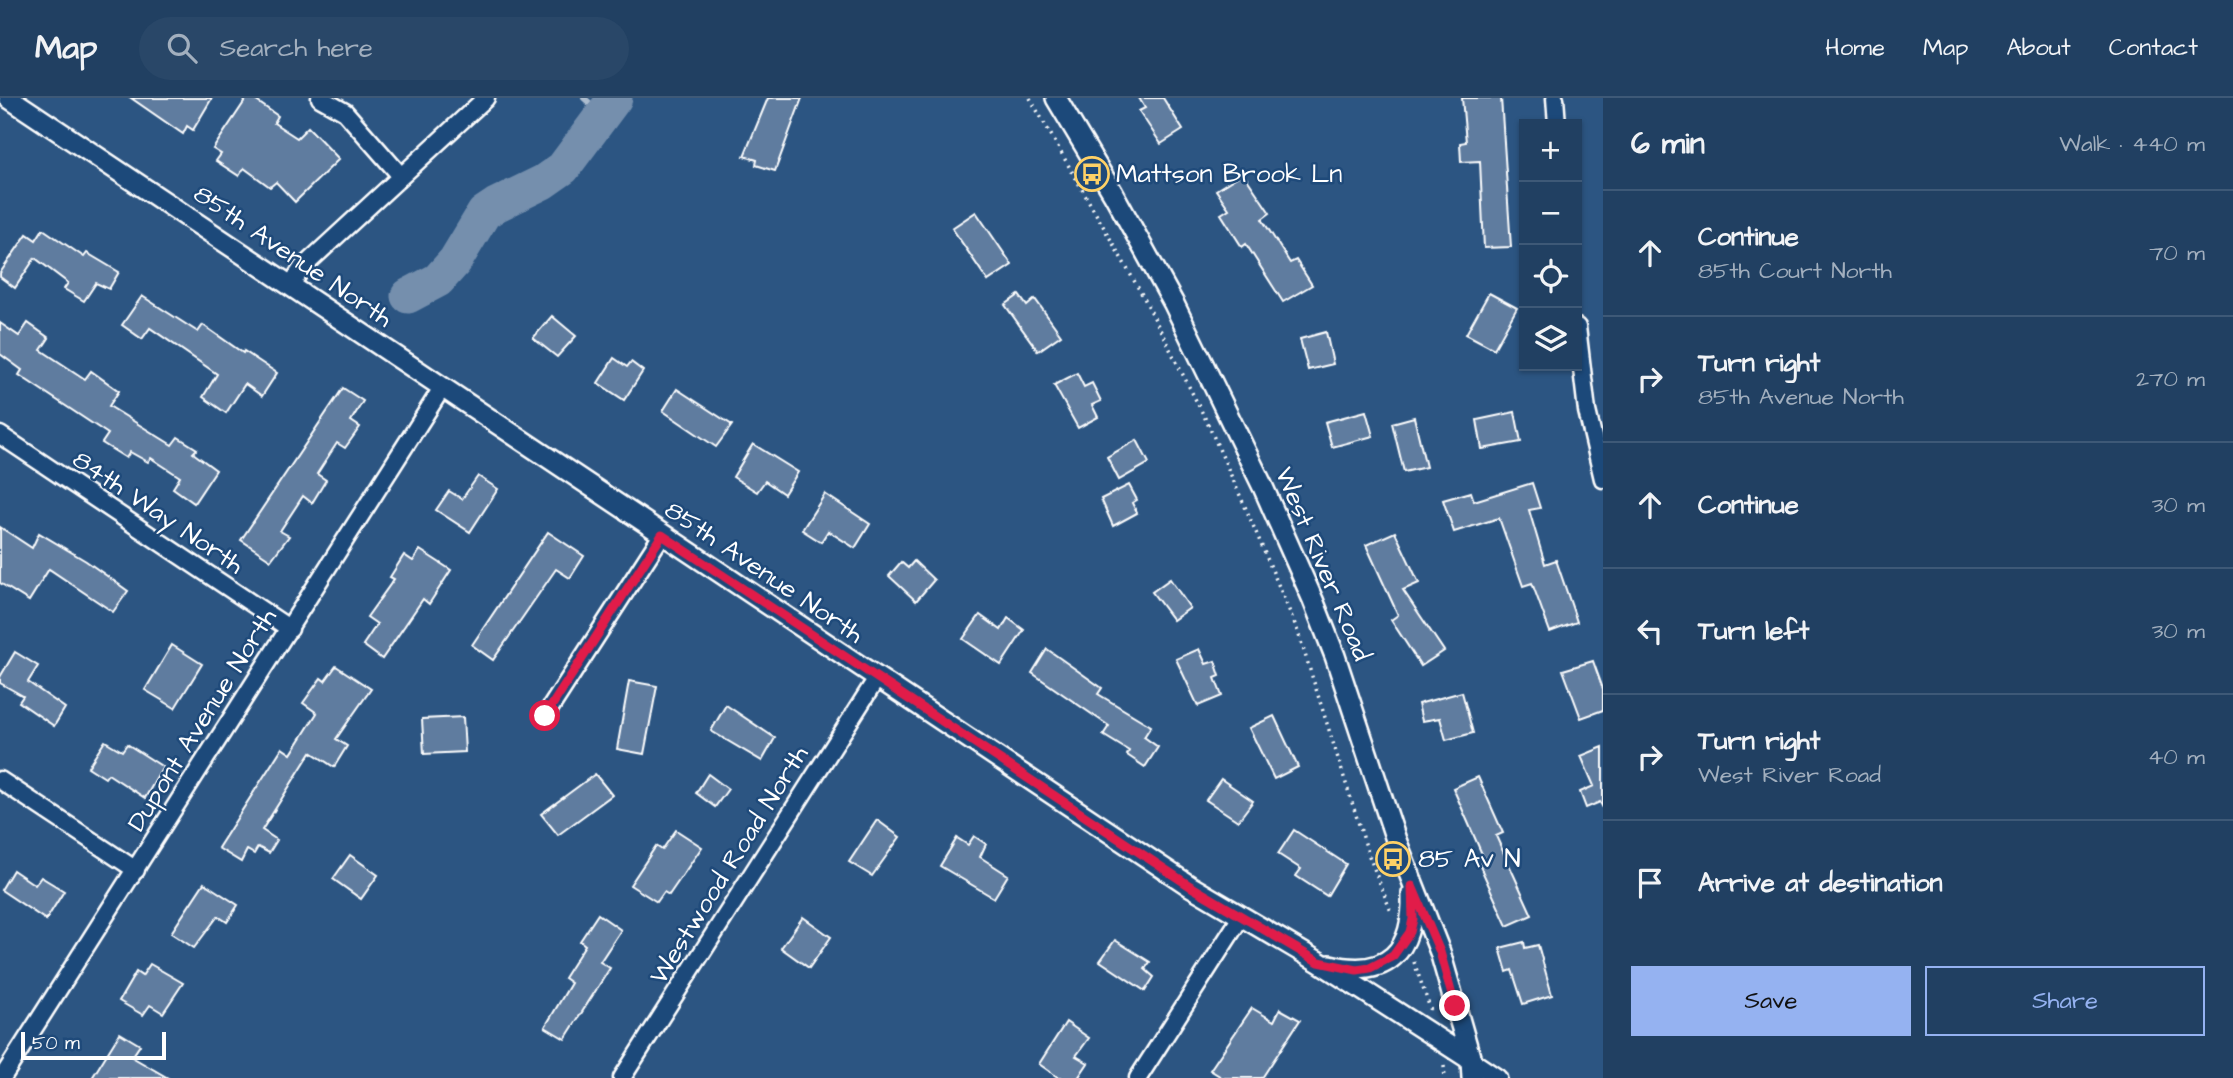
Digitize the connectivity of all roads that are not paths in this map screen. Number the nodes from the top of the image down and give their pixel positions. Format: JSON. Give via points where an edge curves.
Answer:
{"nodes":[{"id":1,"x":9,"y":98,"type":"edge"},
{"id":2,"x":320,"y":98,"type":"edge"},
{"id":3,"x":486,"y":98,"type":"edge"},
{"id":4,"x":1056,"y":98,"type":"edge"},
{"id":5,"x":1555,"y":98,"type":"edge"},
{"id":6,"x":1557,"y":119,"type":"edge"},
{"id":7,"x":401,"y":176,"type":"junction"},
{"id":8,"x":291,"y":285,"type":"junction"},
{"id":9,"x":1582,"y":369,"type":"edge"},
{"id":10,"x":442,"y":388,"type":"junction"},
{"id":11,"x":0,"y":435,"type":"edge"},
{"id":12,"x":1603,"y":479,"type":"edge"},
{"id":13,"x":662,"y":535,"type":"junction"},
{"id":14,"x":290,"y":629,"type":"junction"},
{"id":15,"x":877,"y":678,"type":"junction"},
{"id":16,"x":545,"y":716,"type":"dead end"},
{"id":17,"x":0,"y":780,"type":"edge"},
{"id":18,"x":136,"y":870,"type":"junction"},
{"id":19,"x":1412,"y":886,"type":"junction"},
{"id":20,"x":1241,"y":917,"type":"junction"},
{"id":21,"x":1319,"y":962,"type":"junction"},
{"id":22,"x":1471,"y":1069,"type":"edge"},
{"id":23,"x":2,"y":1078,"type":"edge"},
{"id":24,"x":622,"y":1078,"type":"edge"},
{"id":25,"x":1138,"y":1078,"type":"edge"},
{"id":26,"x":1498,"y":1078,"type":"edge"}],
"edges":[{"from":1,"to":8,"type":"street","name":"85th Avenue North"},
{"from":2,"to":7,"type":"street","via":[[345,112]]},
{"from":3,"to":7,"type":"street"},
{"from":4,"to":19,"type":"street","name":"West River Road","via":[[1174,304],[1263,487],[1335,656]]},
{"from":5,"to":6,"type":"street"},
{"from":7,"to":8,"type":"street","via":[[302,268]]},
{"from":8,"to":10,"type":"street","name":"85th Avenue North"},
{"from":9,"to":12,"type":"street"},
{"from":10,"to":13,"type":"street","name":"85th Avenue North"},
{"from":10,"to":14,"type":"street","name":"Dupont Avenue North"},
{"from":11,"to":14,"type":"street","name":"84th Way North"},
{"from":13,"to":15,"type":"street","name":"85th Avenue North"},
{"from":13,"to":16,"type":"street"},
{"from":14,"to":18,"type":"street","name":"Dupont Avenue North"},
{"from":15,"to":20,"type":"street","name":"85th Avenue North"},
{"from":15,"to":24,"type":"street","name":"Westwood Road North"},
{"from":17,"to":18,"type":"street"},
{"from":18,"to":23,"type":"street","name":"Dupont Avenue North"},
{"from":19,"to":21,"type":"street","via":[[1410,932],[1393,956],[1357,970]]},
{"from":19,"to":22,"type":"street","name":"West River Road","via":[[1440,952]]},
{"from":20,"to":21,"type":"street","name":"85th Avenue North"},
{"from":20,"to":25,"type":"street"},
{"from":21,"to":22,"type":"street","name":"85th Avenue North"},
{"from":22,"to":26,"type":"street","name":"85th Avenue North"}]}
